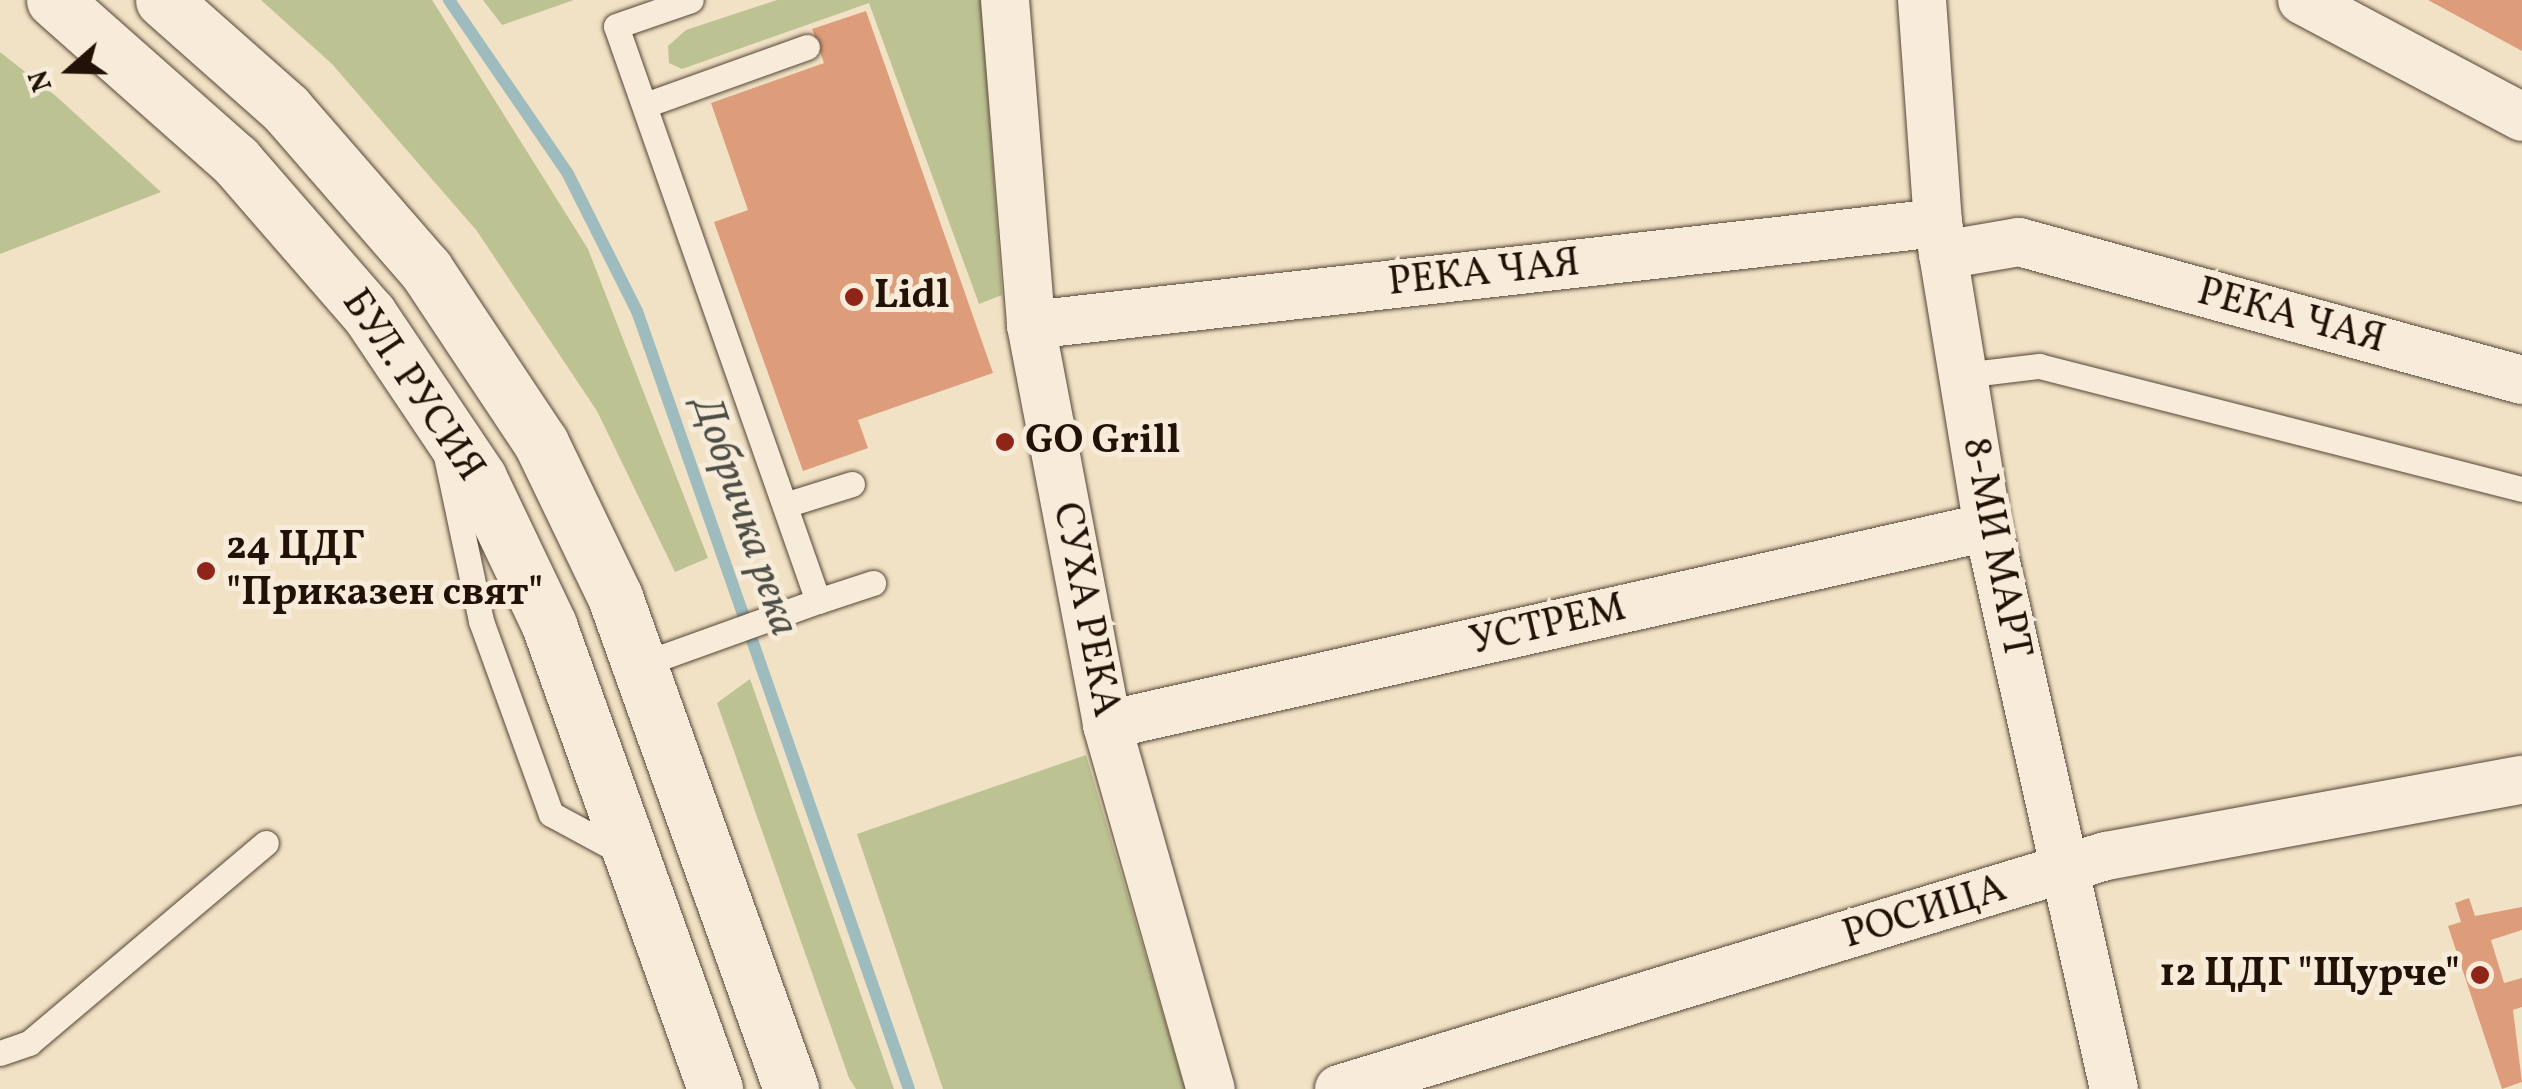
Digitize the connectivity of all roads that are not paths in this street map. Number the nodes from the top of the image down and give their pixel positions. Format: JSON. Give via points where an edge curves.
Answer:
{"nodes":[{"id":1,"x":54,"y":0,"type":"edge"},
{"id":2,"x":163,"y":0,"type":"edge"},
{"id":3,"x":690,"y":0,"type":"edge"},
{"id":4,"x":1005,"y":0,"type":"edge"},
{"id":5,"x":1922,"y":0,"type":"edge"},
{"id":6,"x":2302,"y":0,"type":"edge"},
{"id":7,"x":807,"y":47,"type":"dead end"},
{"id":8,"x":645,"y":105,"type":"junction"},
{"id":9,"x":2522,"y":117,"type":"edge"},
{"id":10,"x":1940,"y":239,"type":"junction"},
{"id":11,"x":1031,"y":326,"type":"junction"},
{"id":12,"x":1963,"y":375,"type":"junction"},
{"id":13,"x":2522,"y":380,"type":"edge"},
{"id":14,"x":852,"y":484,"type":"dead end"},
{"id":15,"x":2522,"y":488,"type":"edge"},
{"id":16,"x":788,"y":504,"type":"junction"},
{"id":17,"x":1988,"y":526,"type":"junction"},
{"id":18,"x":873,"y":583,"type":"dead end"},
{"id":19,"x":818,"y":601,"type":"junction"},
{"id":20,"x":640,"y":664,"type":"junction"},
{"id":21,"x":1107,"y":726,"type":"junction"},
{"id":22,"x":2522,"y":780,"type":"edge"},
{"id":23,"x":266,"y":843,"type":"dead end"},
{"id":24,"x":2060,"y":872,"type":"junction"},
{"id":25,"x":0,"y":1054,"type":"edge"},
{"id":26,"x":715,"y":1089,"type":"edge"},
{"id":27,"x":790,"y":1089,"type":"edge"},
{"id":28,"x":1210,"y":1089,"type":"edge"},
{"id":29,"x":1339,"y":1089,"type":"edge"},
{"id":30,"x":2114,"y":1089,"type":"edge"}],
"edges":[{"from":1,"to":26,"type":"main road","name":"БУЛ. РУСИЯ","via":[[235,160],[369,314],[438,417],[550,624]]},
{"from":2,"to":20,"type":"main road","name":"БУЛ. РУСИЯ","via":[[286,109],[426,270],[541,443]]},
{"from":3,"to":8,"type":"lane","via":[[616,26]]},
{"from":4,"to":11,"type":"street","name":"СУХА РЕКА"},
{"from":5,"to":10,"type":"street","name":"8-МИ МАРТ"},
{"from":6,"to":9,"type":"street"},
{"from":7,"to":8,"type":"lane"},
{"from":8,"to":16,"type":"lane"},
{"from":10,"to":11,"type":"street","name":"РЕКА ЧАЯ"},
{"from":10,"to":12,"type":"street","name":"8-МИ МАРТ"},
{"from":10,"to":13,"type":"street","name":"РЕКА ЧАЯ","via":[[2019,242]]},
{"from":11,"to":21,"type":"street","name":"СУХА РЕКА"},
{"from":12,"to":15,"type":"lane","via":[[2039,366]]},
{"from":12,"to":17,"type":"street","name":"8-МИ МАРТ"},
{"from":14,"to":16,"type":"lane"},
{"from":16,"to":19,"type":"lane"},
{"from":17,"to":21,"type":"street","name":"УСТРЕМ"},
{"from":17,"to":24,"type":"street","name":"8-МИ МАРТ"},
{"from":18,"to":19,"type":"lane"},
{"from":19,"to":20,"type":"lane"},
{"from":20,"to":27,"type":"main road","name":"БУЛ. РУСИЯ"},
{"from":21,"to":28,"type":"street","name":"СУХА РЕКА"},
{"from":22,"to":24,"type":"street","name":"РОСИЦА"},
{"from":23,"to":25,"type":"lane","via":[[29,1044]]},
{"from":24,"to":29,"type":"street","name":"РОСИЦА"},
{"from":24,"to":30,"type":"street","name":"8-МИ МАРТ"}]}
